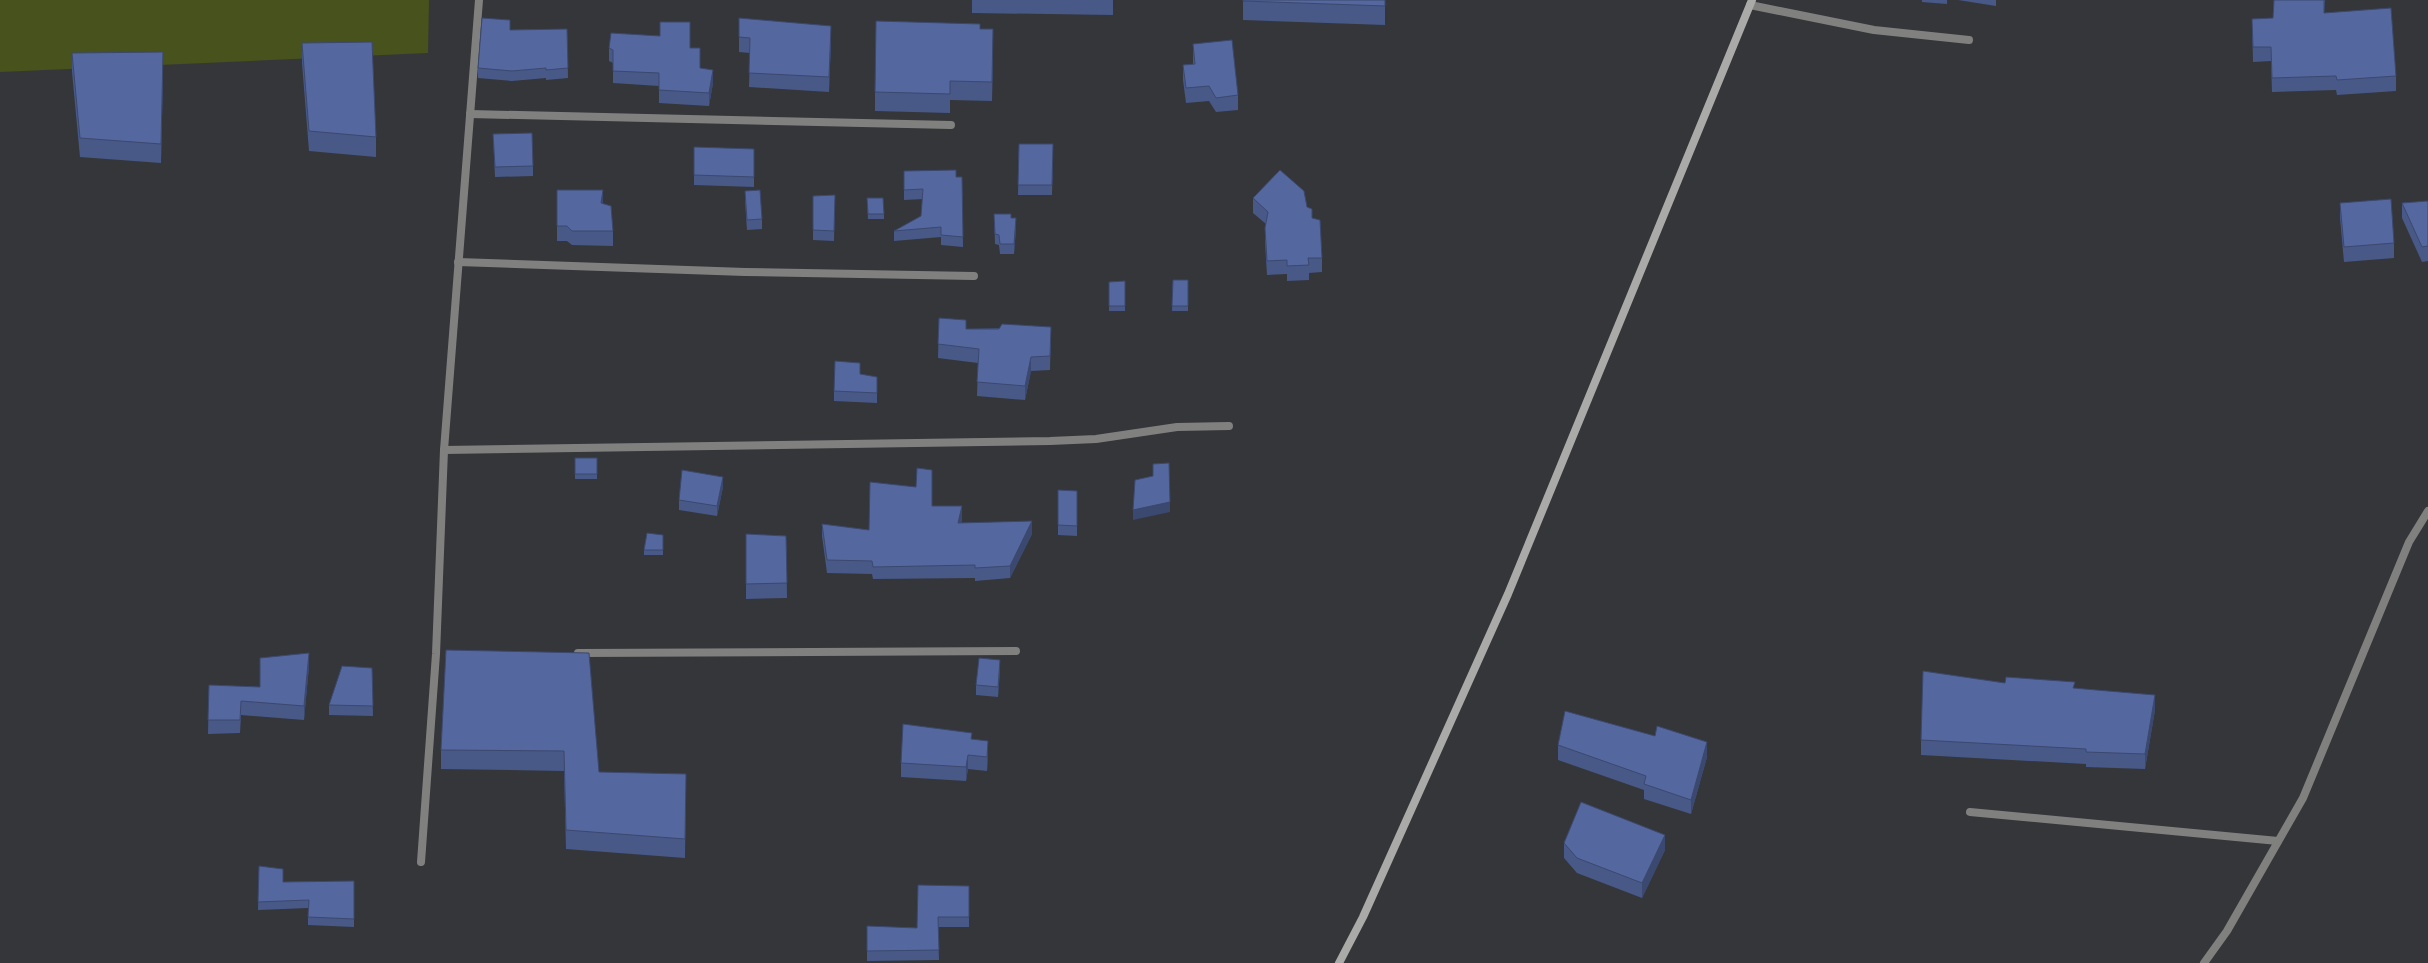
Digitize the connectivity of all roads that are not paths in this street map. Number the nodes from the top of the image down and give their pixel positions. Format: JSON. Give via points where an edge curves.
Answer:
{"nodes":[{"id":1,"x":479,"y":0,"type":"edge"},
{"id":2,"x":1751,"y":3,"type":"edge"},
{"id":3,"x":1969,"y":40,"type":"dead end"},
{"id":4,"x":470,"y":114,"type":"junction"},
{"id":5,"x":951,"y":125,"type":"dead end"},
{"id":6,"x":458,"y":262,"type":"junction"},
{"id":7,"x":974,"y":276,"type":"dead end"},
{"id":8,"x":1229,"y":426,"type":"dead end"},
{"id":9,"x":444,"y":450,"type":"junction"},
{"id":10,"x":2428,"y":512,"type":"edge"},
{"id":11,"x":1016,"y":651,"type":"dead end"},
{"id":12,"x":570,"y":653,"type":"edge"},
{"id":13,"x":1970,"y":812,"type":"dead end"},
{"id":14,"x":2278,"y":841,"type":"junction"},
{"id":15,"x":421,"y":862,"type":"dead end"},
{"id":16,"x":1340,"y":963,"type":"edge"},
{"id":17,"x":2204,"y":963,"type":"edge"}],
"edges":[{"from":1,"to":4,"type":"street"},
{"from":2,"to":3,"type":"street","via":[[1874,30]]},
{"from":2,"to":16,"type":"street","via":[[1508,594]]},
{"from":4,"to":5,"type":"street"},
{"from":4,"to":6,"type":"street"},
{"from":6,"to":7,"type":"street","via":[[745,272]]},
{"from":6,"to":9,"type":"street"},
{"from":8,"to":9,"type":"street","via":[[1177,427],[1096,439],[1050,441]]},
{"from":9,"to":15,"type":"street","via":[[440,654]]},
{"from":10,"to":14,"type":"street","via":[[2409,542],[2303,798]]},
{"from":11,"to":12,"type":"street"},
{"from":13,"to":14,"type":"street"},
{"from":14,"to":17,"type":"street","via":[[2227,931]]}]}
